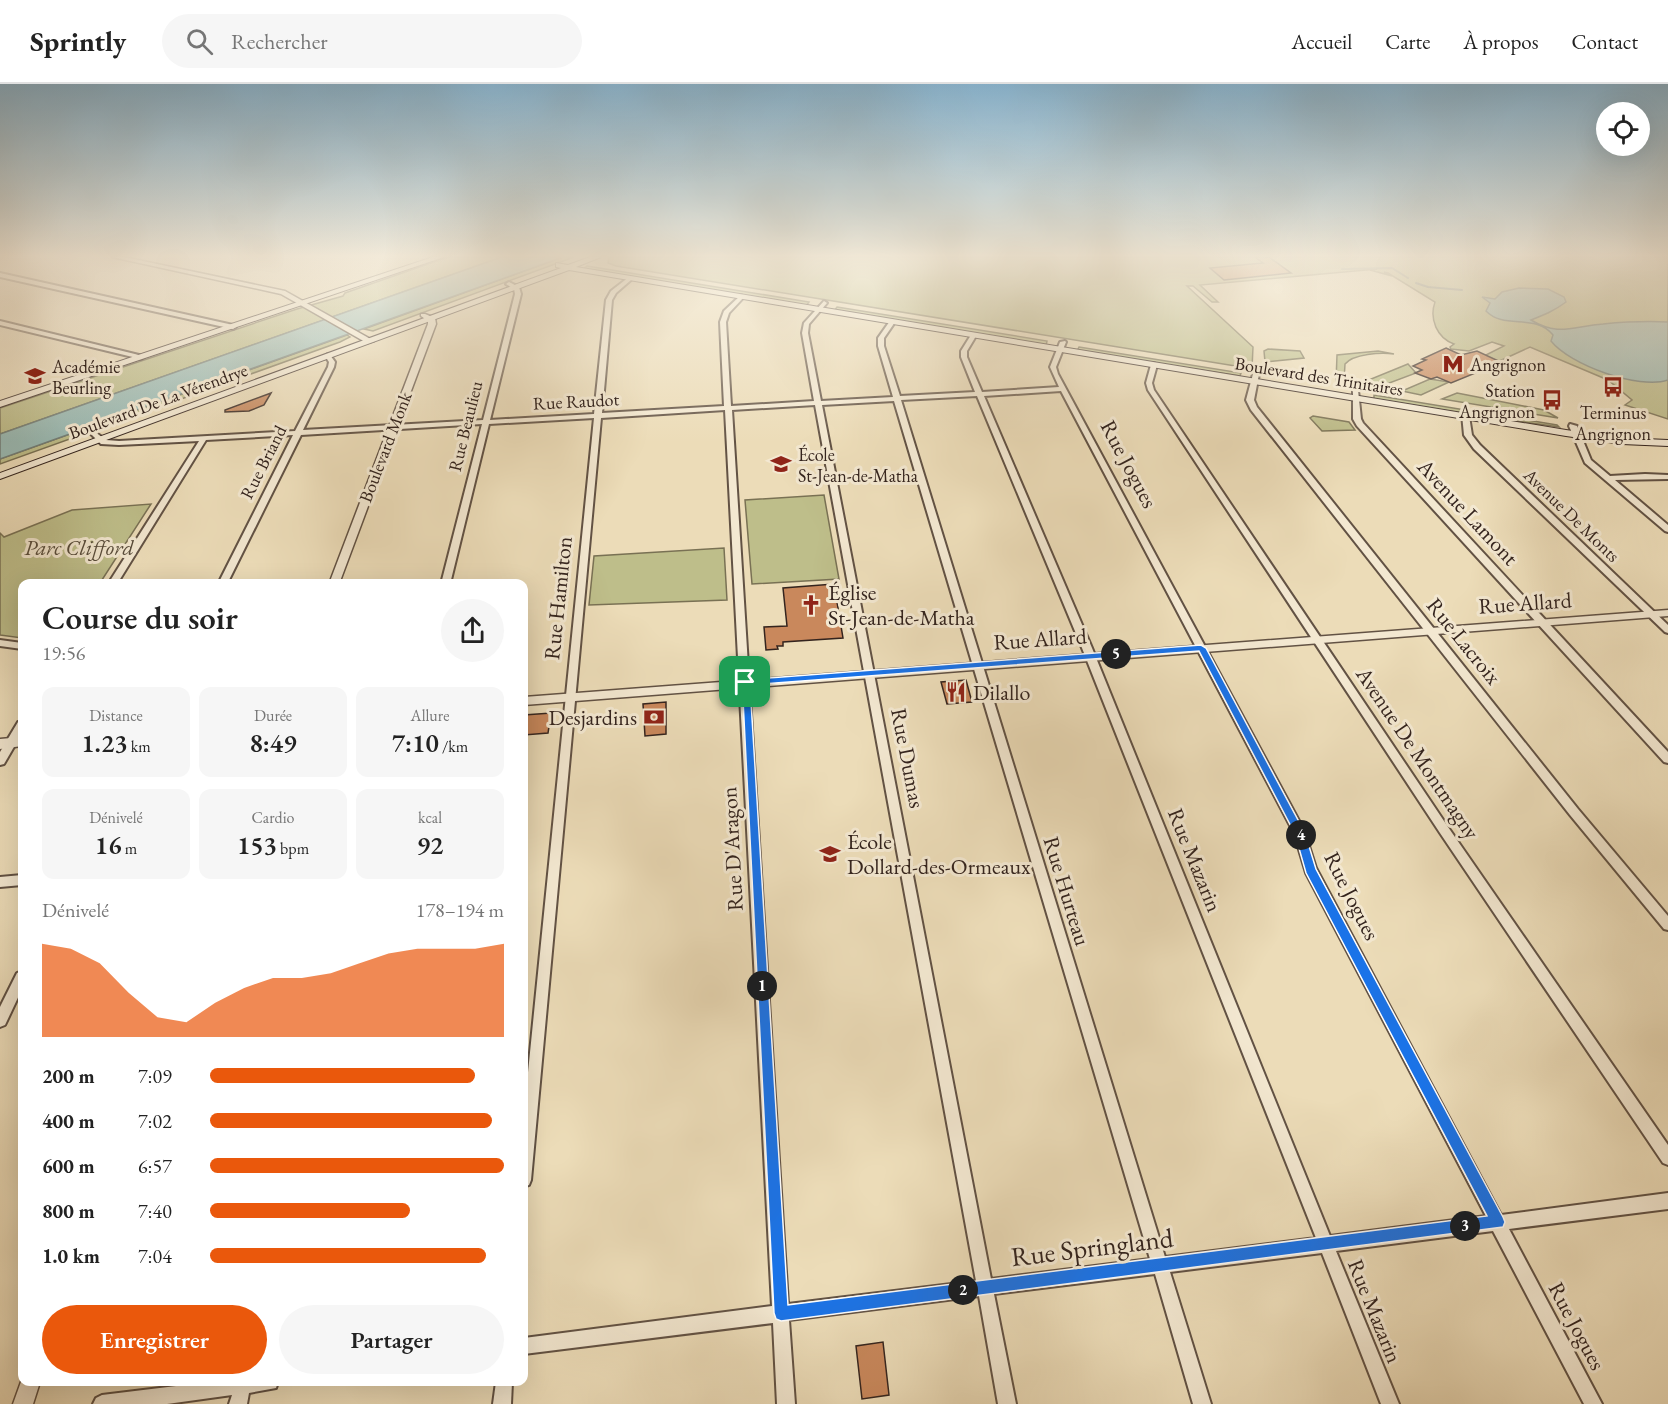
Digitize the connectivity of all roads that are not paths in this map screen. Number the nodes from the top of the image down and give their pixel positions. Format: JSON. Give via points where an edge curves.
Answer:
{"nodes":[{"id":1,"x":195,"y":319,"type":"edge"},
{"id":2,"x":258,"y":319,"type":"edge"},
{"id":3,"x":332,"y":319,"type":"edge"},
{"id":4,"x":421,"y":319,"type":"edge"},
{"id":5,"x":427,"y":319,"type":"edge"},
{"id":6,"x":512,"y":319,"type":"edge"},
{"id":7,"x":607,"y":319,"type":"edge"},
{"id":8,"x":724,"y":319,"type":"edge"},
{"id":9,"x":812,"y":319,"type":"edge"},
{"id":10,"x":876,"y":319,"type":"edge"},
{"id":11,"x":893,"y":319,"type":"edge"},
{"id":12,"x":892,"y":322,"type":"junction"},
{"id":13,"x":0,"y":323,"type":"edge"},
{"id":14,"x":233,"y":327,"type":"junction"},
{"id":15,"x":973,"y":336,"type":"junction"},
{"id":16,"x":363,"y":337,"type":"junction"},
{"id":17,"x":1062,"y":346,"type":"junction"},
{"id":18,"x":328,"y":356,"type":"junction"},
{"id":19,"x":141,"y":357,"type":"junction"},
{"id":20,"x":1154,"y":365,"type":"junction"},
{"id":21,"x":1254,"y":378,"type":"junction"},
{"id":22,"x":1063,"y":389,"type":"junction"},
{"id":23,"x":980,"y":393,"type":"junction"},
{"id":24,"x":1355,"y":394,"type":"junction"},
{"id":25,"x":897,"y":398,"type":"junction"},
{"id":26,"x":818,"y":402,"type":"junction"},
{"id":27,"x":0,"y":404,"type":"edge"},
{"id":28,"x":728,"y":407,"type":"junction"},
{"id":29,"x":598,"y":415,"type":"junction"},
{"id":30,"x":1465,"y":416,"type":"junction"},
{"id":31,"x":486,"y":421,"type":"junction"},
{"id":32,"x":393,"y":427,"type":"junction"},
{"id":33,"x":1575,"y":430,"type":"junction"},
{"id":34,"x":298,"y":432,"type":"junction"},
{"id":35,"x":1668,"y":434,"type":"edge"},
{"id":36,"x":98,"y":436,"type":"junction"},
{"id":37,"x":204,"y":438,"type":"junction"},
{"id":38,"x":1668,"y":443,"type":"edge"},
{"id":39,"x":0,"y":468,"type":"edge"},
{"id":40,"x":0,"y":476,"type":"edge"},
{"id":41,"x":1668,"y":477,"type":"edge"},
{"id":42,"x":1608,"y":478,"type":"junction"},
{"id":43,"x":1668,"y":529,"type":"edge"},
{"id":44,"x":115,"y":579,"type":"edge"},
{"id":45,"x":224,"y":579,"type":"edge"},
{"id":46,"x":335,"y":579,"type":"edge"},
{"id":47,"x":447,"y":579,"type":"edge"},
{"id":48,"x":1668,"y":613,"type":"edge"},
{"id":49,"x":1652,"y":614,"type":"junction"},
{"id":50,"x":1543,"y":623,"type":"junction"},
{"id":51,"x":1668,"y":630,"type":"edge"},
{"id":52,"x":1430,"y":631,"type":"junction"},
{"id":53,"x":1317,"y":640,"type":"junction"},
{"id":54,"x":0,"y":643,"type":"edge"},
{"id":55,"x":18,"y":645,"type":"edge"},
{"id":56,"x":1201,"y":648,"type":"junction"},
{"id":57,"x":1090,"y":656,"type":"junction"},
{"id":58,"x":978,"y":665,"type":"junction"},
{"id":59,"x":869,"y":673,"type":"junction"},
{"id":60,"x":745,"y":682,"type":"junction"},
{"id":61,"x":570,"y":697,"type":"junction"},
{"id":62,"x":528,"y":701,"type":"edge"},
{"id":63,"x":11,"y":743,"type":"edge"},
{"id":64,"x":1668,"y":759,"type":"edge"},
{"id":65,"x":0,"y":761,"type":"edge"},
{"id":66,"x":18,"y":880,"type":"edge"},
{"id":67,"x":0,"y":882,"type":"edge"},
{"id":68,"x":1668,"y":925,"type":"edge"},
{"id":69,"x":18,"y":984,"type":"edge"},
{"id":70,"x":0,"y":1021,"type":"edge"},
{"id":71,"x":528,"y":1138,"type":"edge"},
{"id":72,"x":1668,"y":1158,"type":"edge"},
{"id":73,"x":1668,"y":1201,"type":"edge"},
{"id":74,"x":1498,"y":1222,"type":"junction"},
{"id":75,"x":1325,"y":1244,"type":"junction"},
{"id":76,"x":1160,"y":1264,"type":"junction"},
{"id":77,"x":985,"y":1287,"type":"junction"},
{"id":78,"x":781,"y":1313,"type":"junction"},
{"id":79,"x":528,"y":1345,"type":"edge"},
{"id":80,"x":30,"y":1386,"type":"edge"},
{"id":81,"x":224,"y":1386,"type":"edge"},
{"id":82,"x":243,"y":1386,"type":"edge"},
{"id":83,"x":503,"y":1386,"type":"edge"},
{"id":84,"x":23,"y":1404,"type":"edge"},
{"id":85,"x":102,"y":1404,"type":"edge"},
{"id":86,"x":238,"y":1404,"type":"edge"},
{"id":87,"x":501,"y":1404,"type":"edge"},
{"id":88,"x":786,"y":1404,"type":"edge"},
{"id":89,"x":1007,"y":1404,"type":"edge"},
{"id":90,"x":1202,"y":1404,"type":"edge"},
{"id":91,"x":1390,"y":1404,"type":"edge"},
{"id":92,"x":1593,"y":1404,"type":"edge"}],
"edges":[{"from":1,"to":14,"type":"street"},
{"from":2,"to":14,"type":"main road"},
{"from":3,"to":16,"type":"street"},
{"from":4,"to":16,"type":"main road","name":"Boulevard De La Vérendrye"},
{"from":5,"to":32,"type":"street","name":"Boulevard Monk","via":[[432,324]]},
{"from":6,"to":31,"type":"street","name":"Rue Beaulieu"},
{"from":7,"to":29,"type":"street","name":"Rue Hamilton"},
{"from":8,"to":28,"type":"street","name":"Rue D'Aragon"},
{"from":9,"to":26,"type":"street","name":"Rue Dumas","via":[[804,330]]},
{"from":10,"to":12,"type":"main road","name":"Boulevard des Trinitaires"},
{"from":11,"to":17,"type":"main road","name":"Boulevard des Trinitaires"},
{"from":12,"to":15,"type":"main road","name":"Boulevard des Trinitaires"},
{"from":12,"to":25,"type":"street","name":"Rue Hurteau","via":[[880,343]]},
{"from":13,"to":19,"type":"street"},
{"from":14,"to":19,"type":"main road"},
{"from":15,"to":17,"type":"main road","name":"Boulevard des Trinitaires"},
{"from":15,"to":23,"type":"street","name":"Rue Mazarin","via":[[963,354]]},
{"from":16,"to":18,"type":"main road","name":"Boulevard De La Vérendrye"},
{"from":16,"to":36,"type":"main road","name":"Boulevard De La Vérendrye"},
{"from":17,"to":20,"type":"main road","name":"Boulevard des Trinitaires"},
{"from":17,"to":21,"type":"main road","name":"Boulevard des Trinitaires"},
{"from":17,"to":22,"type":"street","name":"Rue Jogues","via":[[1053,370]]},
{"from":18,"to":34,"type":"street","name":"Rue Briand","via":[[331,367]]},
{"from":18,"to":36,"type":"main road","name":"Boulevard De La Vérendrye"},
{"from":19,"to":27,"type":"main road"},
{"from":20,"to":21,"type":"main road","name":"Boulevard des Trinitaires"},
{"from":20,"to":53,"type":"street","name":"Avenue De Montmagny","via":[[1149,386]]},
{"from":21,"to":24,"type":"main road","name":"Boulevard des Trinitaires"},
{"from":21,"to":52,"type":"street","name":"Rue Lacroix","via":[[1250,400],[1254,408]]},
{"from":22,"to":23,"type":"street","name":"Rue Raudot"},
{"from":22,"to":56,"type":"street","name":"Rue Jogues"},
{"from":23,"to":25,"type":"street","name":"Rue Raudot"},
{"from":23,"to":57,"type":"street","name":"Rue Mazarin"},
{"from":24,"to":30,"type":"main road","name":"Boulevard des Trinitaires"},
{"from":24,"to":33,"type":"main road","name":"Boulevard des Trinitaires"},
{"from":24,"to":50,"type":"street","name":"Avenue Lamont","via":[[1360,424]]},
{"from":25,"to":26,"type":"street","name":"Rue Raudot"},
{"from":25,"to":58,"type":"street","name":"Rue Hurteau"},
{"from":26,"to":28,"type":"street","name":"Rue Raudot"},
{"from":26,"to":59,"type":"street","name":"Rue Dumas"},
{"from":28,"to":29,"type":"street","name":"Rue Raudot"},
{"from":28,"to":60,"type":"street","name":"Rue D'Aragon"},
{"from":29,"to":31,"type":"street","name":"Rue Raudot"},
{"from":29,"to":61,"type":"street","name":"Rue Hamilton"},
{"from":30,"to":33,"type":"main road","name":"Boulevard des Trinitaires"},
{"from":30,"to":49,"type":"street","name":"Avenue De Monts","via":[[1468,435],[1476,447]]},
{"from":31,"to":32,"type":"street","name":"Rue Raudot"},
{"from":31,"to":47,"type":"street","name":"Rue Beaulieu"},
{"from":32,"to":34,"type":"street","name":"Rue Raudot"},
{"from":32,"to":46,"type":"street","name":"Boulevard Monk"},
{"from":33,"to":35,"type":"main road"},
{"from":33,"to":38,"type":"main road","via":[[1634,442]]},
{"from":33,"to":42,"type":"street","via":[[1586,458]]},
{"from":34,"to":37,"type":"street","name":"Rue Raudot"},
{"from":34,"to":45,"type":"street","name":"Rue Briand"},
{"from":36,"to":37,"type":"street","name":"Rue Raudot","via":[[104,442],[115,443]]},
{"from":36,"to":39,"type":"main road","name":"Boulevard De La Vérendrye"},
{"from":36,"to":40,"type":"main road","name":"Boulevard De La Vérendrye"},
{"from":37,"to":44,"type":"street"},
{"from":41,"to":42,"type":"street"},
{"from":42,"to":43,"type":"street"},
{"from":48,"to":49,"type":"street","name":"Rue Allard"},
{"from":49,"to":50,"type":"street","name":"Rue Allard"},
{"from":49,"to":51,"type":"street","name":"Avenue De Monts"},
{"from":50,"to":52,"type":"street","name":"Rue Allard"},
{"from":50,"to":64,"type":"street","name":"Avenue Lamont"},
{"from":52,"to":53,"type":"street","name":"Rue Allard"},
{"from":52,"to":68,"type":"street","name":"Rue Lacroix"},
{"from":53,"to":56,"type":"street","name":"Rue Allard"},
{"from":53,"to":72,"type":"street","name":"Avenue De Montmagny"},
{"from":54,"to":55,"type":"street"},
{"from":56,"to":57,"type":"street","name":"Rue Allard"},
{"from":56,"to":74,"type":"street","name":"Rue Jogues","via":[[1300,833],[1310,869]]},
{"from":57,"to":58,"type":"street","name":"Rue Allard"},
{"from":57,"to":75,"type":"street","name":"Rue Mazarin"},
{"from":58,"to":59,"type":"street","name":"Rue Allard"},
{"from":58,"to":76,"type":"street","name":"Rue Hurteau"},
{"from":59,"to":60,"type":"street","name":"Rue Allard"},
{"from":59,"to":77,"type":"street","name":"Rue Dumas"},
{"from":60,"to":61,"type":"street","name":"Rue Allard"},
{"from":60,"to":78,"type":"street","name":"Rue D'Aragon"},
{"from":61,"to":62,"type":"street","name":"Rue Allard"},
{"from":61,"to":71,"type":"street","name":"Rue Hamilton"},
{"from":63,"to":65,"type":"street"},
{"from":66,"to":67,"type":"street"},
{"from":69,"to":70,"type":"street"},
{"from":73,"to":74,"type":"street","name":"Rue Springland"},
{"from":74,"to":75,"type":"street","name":"Rue Springland"},
{"from":74,"to":92,"type":"street","name":"Rue Jogues"},
{"from":75,"to":76,"type":"street","name":"Rue Springland"},
{"from":75,"to":91,"type":"street","name":"Rue Mazarin"},
{"from":76,"to":77,"type":"street","name":"Rue Springland"},
{"from":76,"to":90,"type":"street","name":"Rue Hurteau"},
{"from":77,"to":78,"type":"street","name":"Rue Springland"},
{"from":77,"to":89,"type":"street","name":"Rue Dumas"},
{"from":78,"to":79,"type":"street","name":"Rue Springland"},
{"from":78,"to":88,"type":"street","name":"Rue D'Aragon"},
{"from":80,"to":84,"type":"street"},
{"from":81,"to":85,"type":"street"},
{"from":82,"to":86,"type":"street"},
{"from":83,"to":87,"type":"street"}]}
